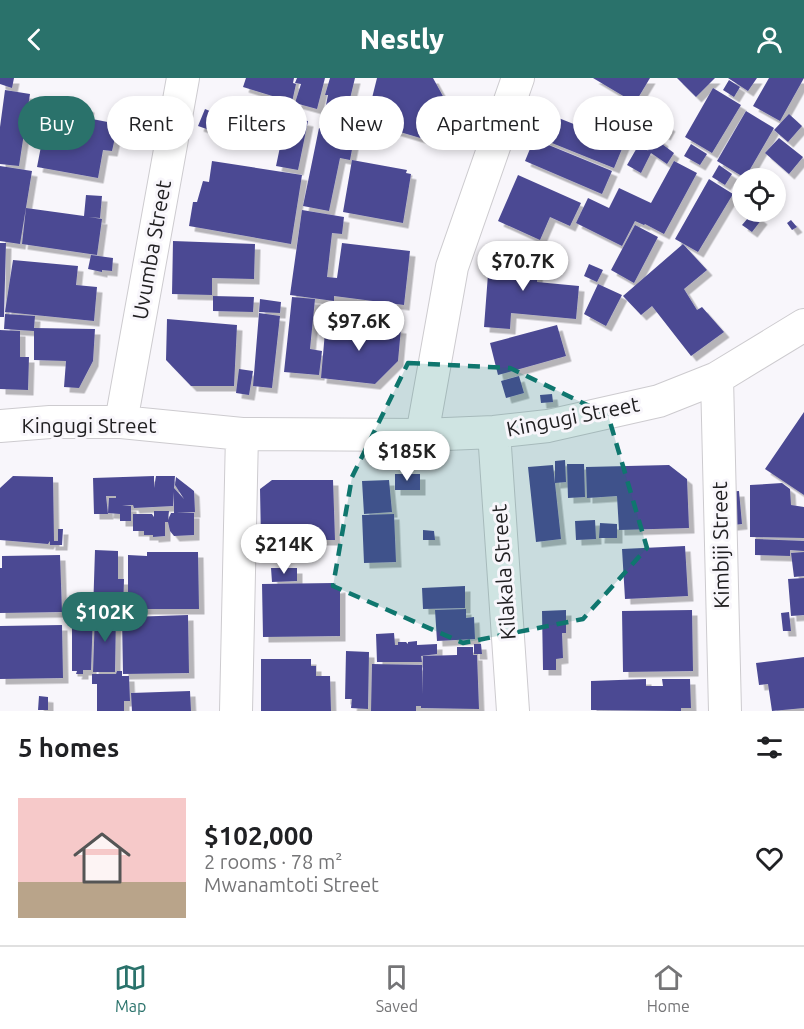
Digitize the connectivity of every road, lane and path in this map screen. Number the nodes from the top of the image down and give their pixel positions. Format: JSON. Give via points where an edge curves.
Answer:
{"nodes":[{"id":1,"x":183,"y":78,"type":"edge"},
{"id":2,"x":518,"y":78,"type":"edge"},
{"id":3,"x":804,"y":325,"type":"edge"},
{"id":4,"x":717,"y":378,"type":"junction"},
{"id":5,"x":121,"y":422,"type":"junction"},
{"id":6,"x":0,"y":426,"type":"edge"},
{"id":7,"x":494,"y":432,"type":"junction"},
{"id":8,"x":242,"y":434,"type":"junction"},
{"id":9,"x":422,"y":435,"type":"junction"},
{"id":10,"x":236,"y":711,"type":"edge"},
{"id":11,"x":513,"y":711,"type":"edge"},
{"id":12,"x":725,"y":711,"type":"edge"}],
"edges":[{"from":1,"to":5,"type":"street","name":"Uvumba Street"},
{"from":2,"to":9,"type":"street","via":[[453,267]]},
{"from":3,"to":4,"type":"street","name":"Kingugi Street"},
{"from":4,"to":7,"type":"street","name":"Kingugi Street","via":[[659,401],[548,426]]},
{"from":4,"to":12,"type":"street","name":"Kimbiji Street"},
{"from":5,"to":6,"type":"street","name":"Kingugi Street"},
{"from":5,"to":8,"type":"street","name":"Kingugi Street"},
{"from":7,"to":9,"type":"street","name":"Kingugi Street"},
{"from":7,"to":11,"type":"street","name":"Kilakala Street"},
{"from":8,"to":9,"type":"street","name":"Kingugi Street"},
{"from":8,"to":10,"type":"street"}]}
